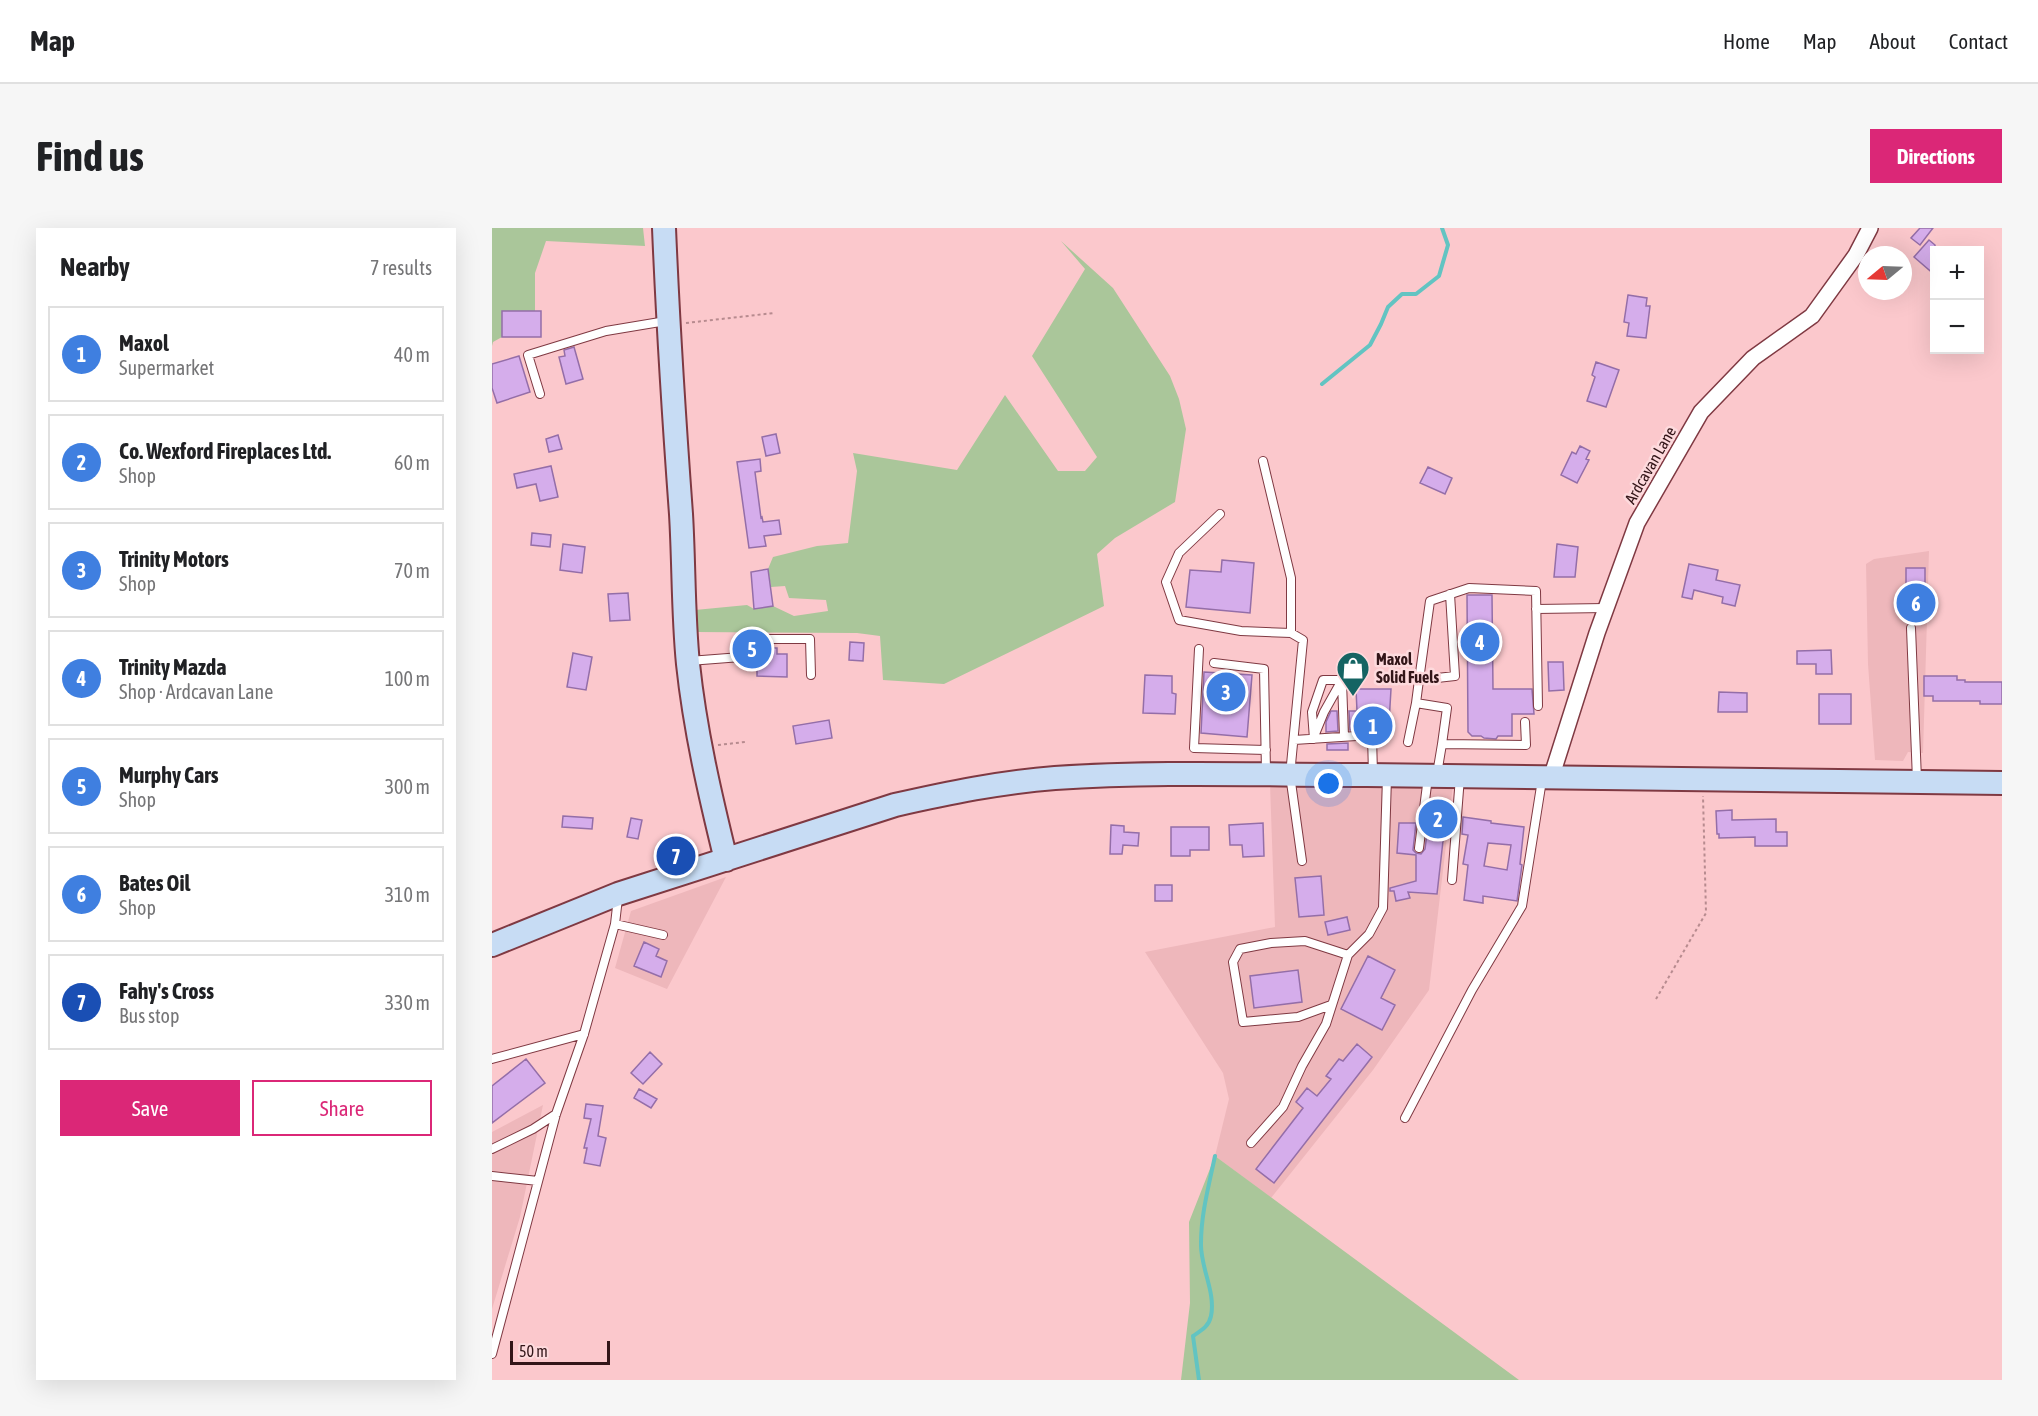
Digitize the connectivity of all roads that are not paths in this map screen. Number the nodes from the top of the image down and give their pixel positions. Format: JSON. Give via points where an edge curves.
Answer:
{"nodes":[{"id":1,"x":664,"y":228,"type":"edge"},
{"id":2,"x":1870,"y":228,"type":"edge"},
{"id":3,"x":668,"y":323,"type":"junction"},
{"id":4,"x":540,"y":394,"type":"dead end"},
{"id":5,"x":1263,"y":461,"type":"dead end"},
{"id":6,"x":1220,"y":514,"type":"dead end"},
{"id":7,"x":1450,"y":594,"type":"junction"},
{"id":8,"x":1606,"y":608,"type":"junction"},
{"id":9,"x":1536,"y":609,"type":"junction"},
{"id":10,"x":1911,"y":628,"type":"dead end"},
{"id":11,"x":1291,"y":633,"type":"junction"},
{"id":12,"x":1199,"y":649,"type":"dead end"},
{"id":13,"x":688,"y":661,"type":"junction"},
{"id":14,"x":1214,"y":663,"type":"dead end"},
{"id":15,"x":811,"y":675,"type":"dead end"},
{"id":16,"x":1342,"y":680,"type":"junction"},
{"id":17,"x":1419,"y":680,"type":"junction"},
{"id":18,"x":1416,"y":703,"type":"junction"},
{"id":19,"x":1538,"y":706,"type":"dead end"},
{"id":20,"x":1525,"y":722,"type":"dead end"},
{"id":21,"x":1344,"y":736,"type":"junction"},
{"id":22,"x":1314,"y":739,"type":"junction"},
{"id":23,"x":1294,"y":740,"type":"junction"},
{"id":24,"x":1408,"y":742,"type":"dead end"},
{"id":25,"x":1442,"y":744,"type":"junction"},
{"id":26,"x":1266,"y":750,"type":"junction"},
{"id":27,"x":1266,"y":775,"type":"junction"},
{"id":28,"x":1547,"y":775,"type":"junction"},
{"id":29,"x":1290,"y":776,"type":"junction"},
{"id":30,"x":1380,"y":776,"type":"junction"},
{"id":31,"x":1432,"y":776,"type":"junction"},
{"id":32,"x":1460,"y":776,"type":"junction"},
{"id":33,"x":1917,"y":781,"type":"junction"},
{"id":34,"x":2002,"y":783,"type":"edge"},
{"id":35,"x":1419,"y":848,"type":"dead end"},
{"id":36,"x":726,"y":860,"type":"junction"},
{"id":37,"x":1302,"y":861,"type":"dead end"},
{"id":38,"x":1452,"y":880,"type":"dead end"},
{"id":39,"x":618,"y":894,"type":"junction"},
{"id":40,"x":615,"y":924,"type":"junction"},
{"id":41,"x":663,"y":935,"type":"dead end"},
{"id":42,"x":492,"y":945,"type":"edge"},
{"id":43,"x":1348,"y":955,"type":"junction"},
{"id":44,"x":1331,"y":1005,"type":"junction"},
{"id":45,"x":584,"y":1034,"type":"junction"},
{"id":46,"x":492,"y":1059,"type":"edge"},
{"id":47,"x":556,"y":1114,"type":"junction"},
{"id":48,"x":1405,"y":1118,"type":"dead end"},
{"id":49,"x":1251,"y":1143,"type":"dead end"},
{"id":50,"x":492,"y":1149,"type":"edge"},
{"id":51,"x":492,"y":1176,"type":"edge"},
{"id":52,"x":538,"y":1181,"type":"junction"},
{"id":53,"x":492,"y":1354,"type":"edge"}],
"edges":[{"from":1,"to":3,"type":"main road"},
{"from":2,"to":8,"type":"street","name":"Ardcavan Lane","via":[[1856,255],[1812,316],[1753,358],[1701,412],[1637,523]]},
{"from":3,"to":4,"type":"lane","via":[[606,331],[528,355]]},
{"from":3,"to":13,"type":"main road"},
{"from":5,"to":11,"type":"lane","via":[[1292,578]]},
{"from":6,"to":11,"type":"lane","via":[[1179,553],[1166,582],[1179,620],[1240,631]]},
{"from":7,"to":9,"type":"lane","via":[[1469,588],[1536,591]]},
{"from":7,"to":17,"type":"lane","via":[[1430,601]]},
{"from":7,"to":17,"type":"lane","via":[[1455,676]]},
{"from":8,"to":9,"type":"lane"},
{"from":8,"to":28,"type":"street","name":"Ardcavan Lane"},
{"from":9,"to":19,"type":"lane"},
{"from":10,"to":33,"type":"lane"},
{"from":11,"to":23,"type":"lane","via":[[1304,640]]},
{"from":12,"to":26,"type":"lane","via":[[1194,748]]},
{"from":13,"to":15,"type":"lane","via":[[741,657],[740,639],[810,639]]},
{"from":13,"to":36,"type":"main road","via":[[701,748]]},
{"from":14,"to":26,"type":"lane","via":[[1264,669]]},
{"from":16,"to":21,"type":"lane"},
{"from":16,"to":22,"type":"lane"},
{"from":16,"to":22,"type":"lane","via":[[1323,680],[1312,712]]},
{"from":17,"to":18,"type":"lane"},
{"from":18,"to":24,"type":"lane"},
{"from":18,"to":25,"type":"lane","via":[[1448,708]]},
{"from":20,"to":25,"type":"lane","via":[[1526,745]]},
{"from":21,"to":22,"type":"lane"},
{"from":21,"to":30,"type":"lane","via":[[1372,735]]},
{"from":22,"to":23,"type":"lane"},
{"from":23,"to":29,"type":"lane"},
{"from":25,"to":31,"type":"lane"},
{"from":26,"to":27,"type":"lane"},
{"from":27,"to":29,"type":"main road"},
{"from":27,"to":36,"type":"main road","via":[[1066,778],[994,786],[895,805]]},
{"from":28,"to":32,"type":"main road"},
{"from":28,"to":33,"type":"main road"},
{"from":28,"to":48,"type":"lane","via":[[1522,906],[1472,990]]},
{"from":29,"to":30,"type":"main road"},
{"from":29,"to":37,"type":"lane"},
{"from":30,"to":31,"type":"main road"},
{"from":30,"to":43,"type":"lane","via":[[1383,908],[1369,934]]},
{"from":31,"to":32,"type":"main road"},
{"from":31,"to":35,"type":"lane"},
{"from":32,"to":38,"type":"lane"},
{"from":33,"to":34,"type":"main road"},
{"from":36,"to":39,"type":"main road"},
{"from":39,"to":40,"type":"lane"},
{"from":39,"to":42,"type":"main road"},
{"from":40,"to":41,"type":"lane"},
{"from":40,"to":45,"type":"lane"},
{"from":43,"to":44,"type":"lane"},
{"from":43,"to":44,"type":"lane","via":[[1305,941],[1271,943],[1240,949],[1233,962],[1243,1022],[1298,1017]]},
{"from":44,"to":49,"type":"lane","via":[[1326,1024],[1283,1107]]},
{"from":45,"to":46,"type":"lane"},
{"from":45,"to":47,"type":"lane"},
{"from":47,"to":50,"type":"lane"},
{"from":47,"to":52,"type":"lane"},
{"from":51,"to":52,"type":"lane"},
{"from":52,"to":53,"type":"lane"}]}
